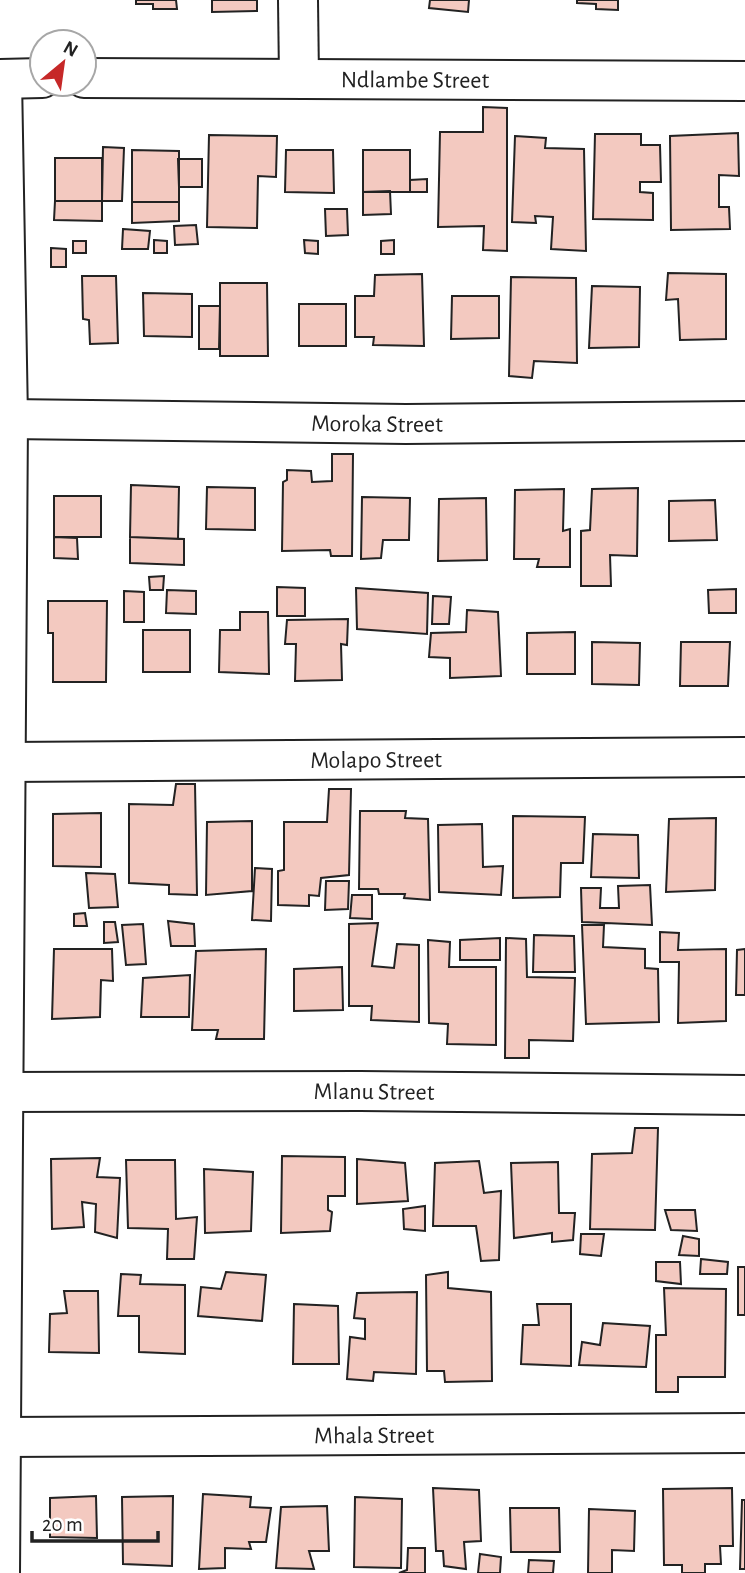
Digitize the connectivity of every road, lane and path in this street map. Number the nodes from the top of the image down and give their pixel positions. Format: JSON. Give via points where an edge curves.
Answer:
{"nodes":[{"id":1,"x":298,"y":0,"type":"edge"},
{"id":2,"x":299,"y":77,"type":"junction"},
{"id":3,"x":28,"y":78,"type":"edge"},
{"id":4,"x":98,"y":78,"type":"edge"},
{"id":5,"x":1,"y":79,"type":"edge"},
{"id":6,"x":745,"y":81,"type":"edge"},
{"id":7,"x":8,"y":419,"type":"junction"},
{"id":8,"x":745,"y":421,"type":"edge"},
{"id":9,"x":745,"y":757,"type":"edge"},
{"id":10,"x":8,"y":761,"type":"junction"},
{"id":11,"x":5,"y":1092,"type":"junction"},
{"id":12,"x":745,"y":1095,"type":"edge"},
{"id":13,"x":745,"y":1433,"type":"edge"},
{"id":14,"x":3,"y":1437,"type":"junction"},
{"id":15,"x":0,"y":1573,"type":"edge"}],
"edges":[{"from":1,"to":2,"type":"street"},
{"from":2,"to":4,"type":"street","name":"Ndlambe Street"},
{"from":2,"to":6,"type":"street","name":"Ndlambe Street"},
{"from":3,"to":5,"type":"street"},
{"from":5,"to":7,"type":"street"},
{"from":7,"to":8,"type":"street","name":"Moroka Street","via":[[406,424]]},
{"from":7,"to":10,"type":"street"},
{"from":9,"to":10,"type":"street","name":"Molapo Street"},
{"from":10,"to":11,"type":"street"},
{"from":11,"to":12,"type":"street","name":"Mlanu Street"},
{"from":11,"to":14,"type":"street"},
{"from":13,"to":14,"type":"street","name":"Mhala Street"},
{"from":14,"to":15,"type":"street"}]}
